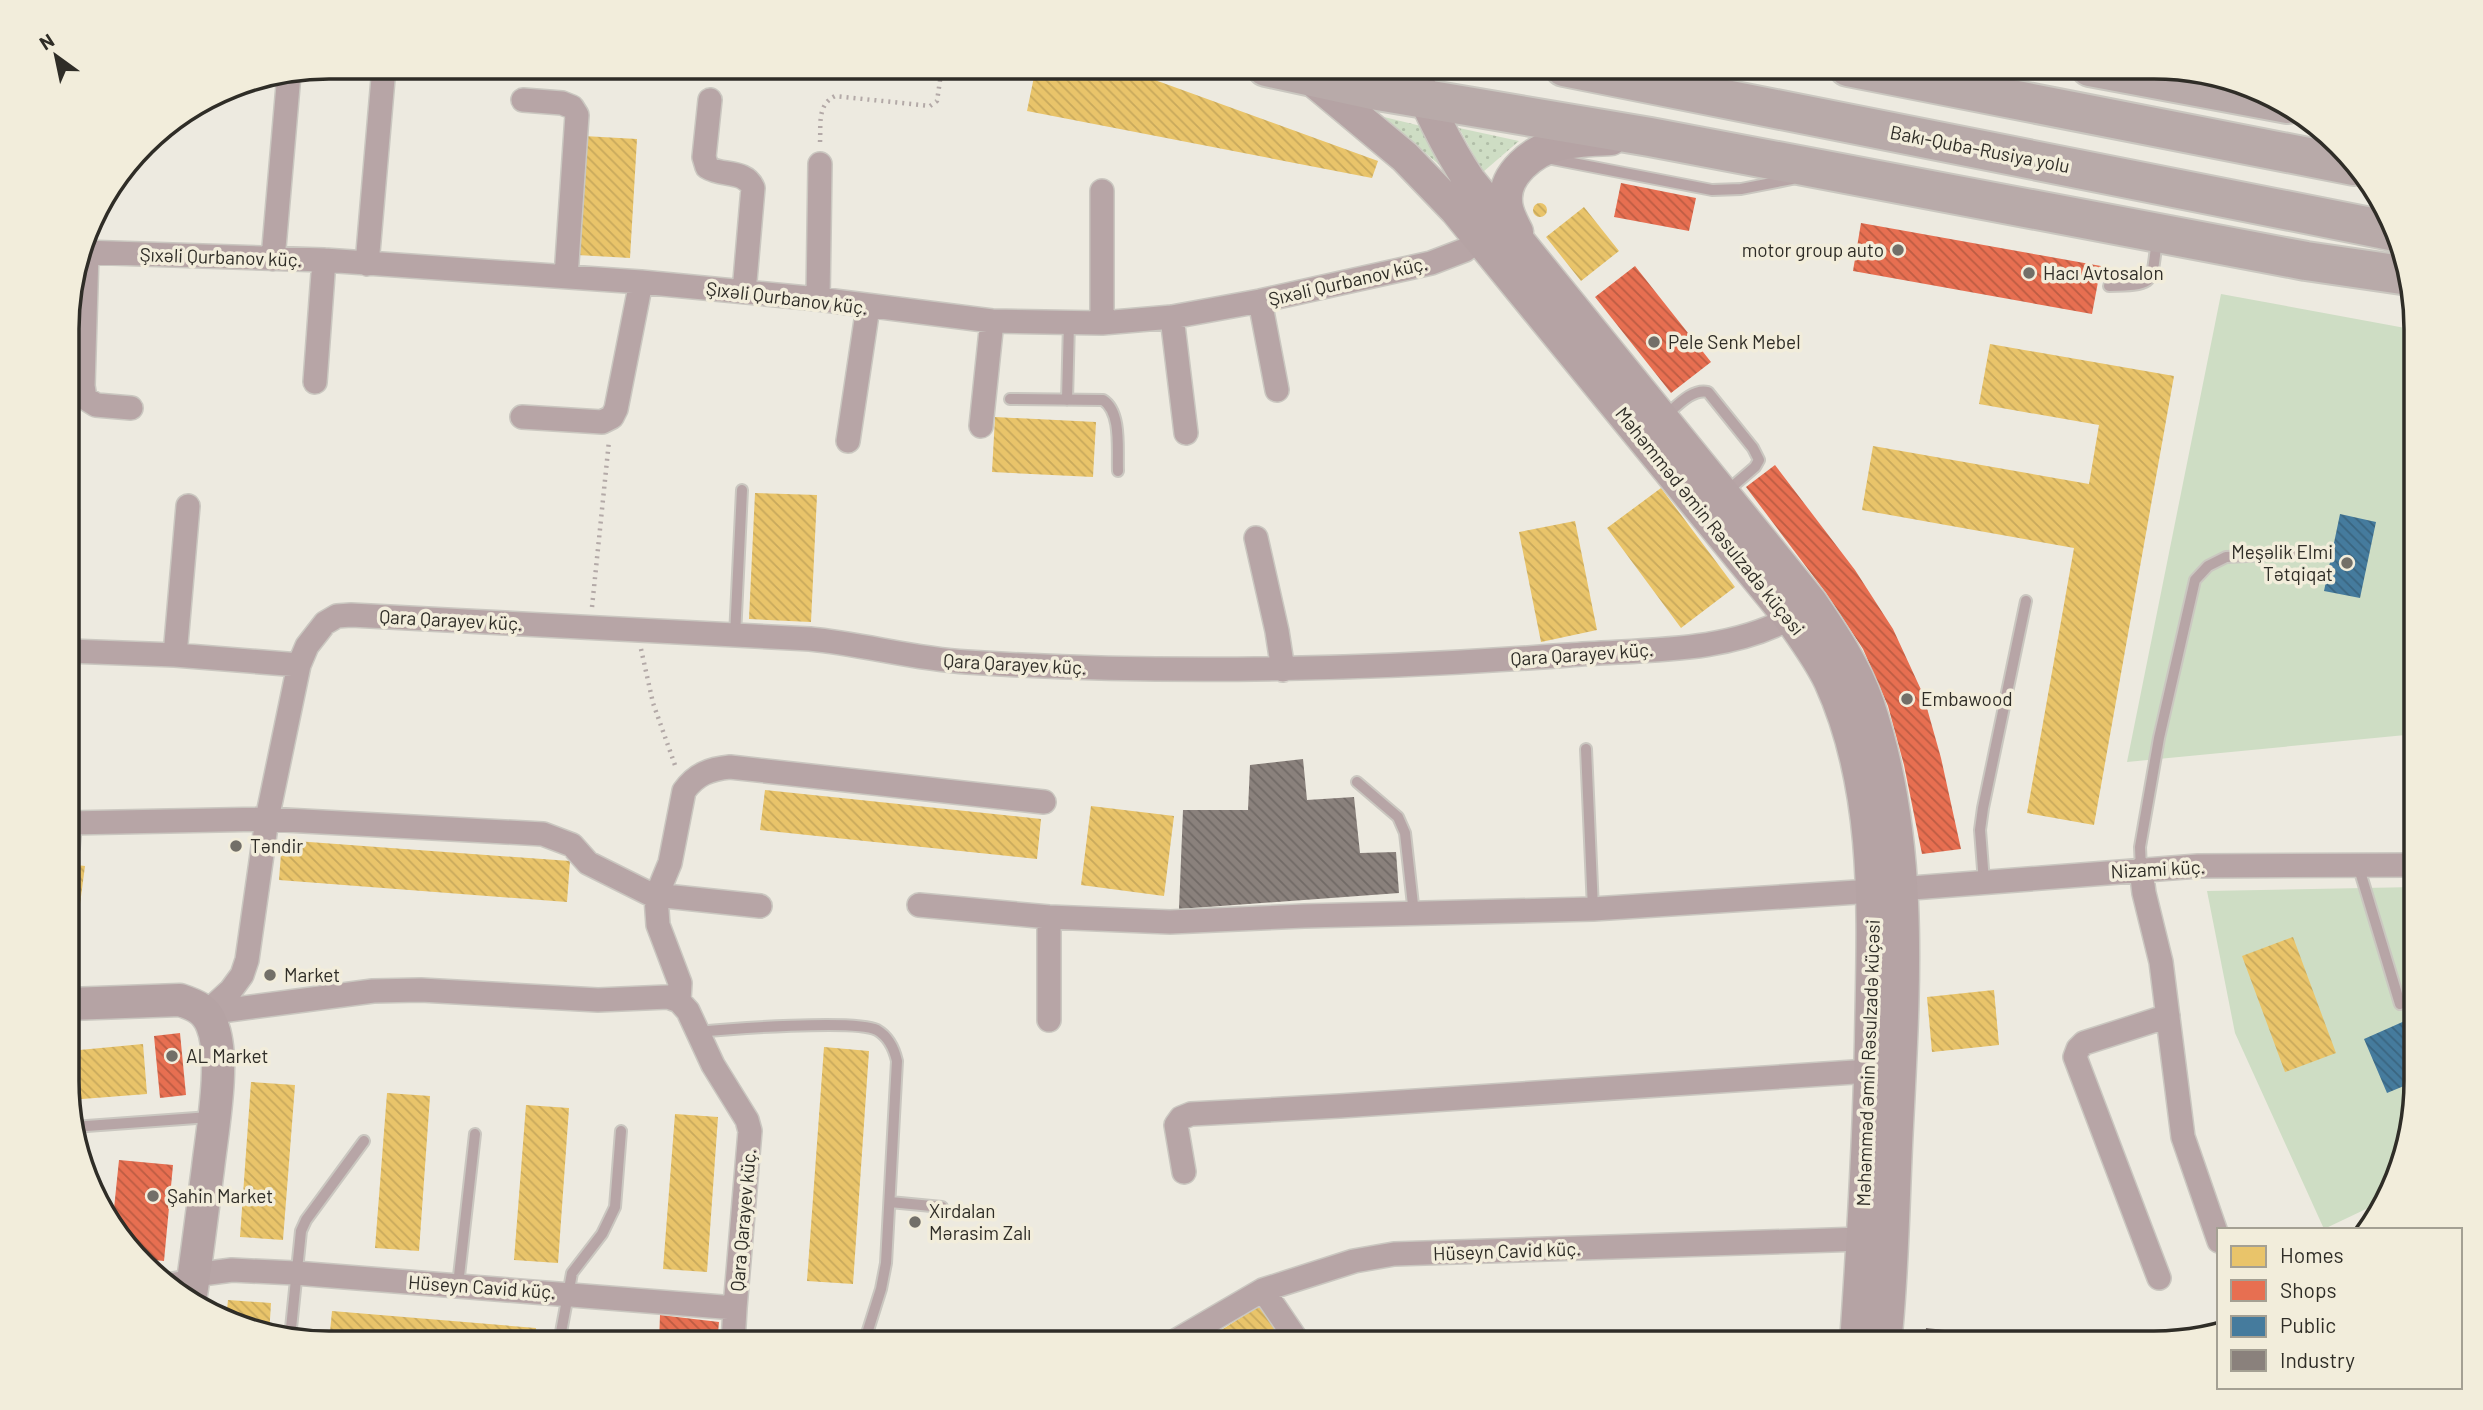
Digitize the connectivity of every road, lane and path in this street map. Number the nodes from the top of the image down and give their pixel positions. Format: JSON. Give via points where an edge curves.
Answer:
{"nodes":[{"id":1,"x":383,"y":79,"type":"edge"},
{"id":2,"x":940,"y":79,"type":"edge"},
{"id":3,"x":1311,"y":79,"type":"edge"},
{"id":4,"x":1384,"y":79,"type":"edge"},
{"id":5,"x":1630,"y":79,"type":"edge"},
{"id":6,"x":1914,"y":79,"type":"edge"},
{"id":7,"x":2158,"y":79,"type":"edge"},
{"id":8,"x":1418,"y":82,"type":"edge"},
{"id":9,"x":288,"y":83,"type":"edge"},
{"id":10,"x":2243,"y":95,"type":"edge"},
{"id":11,"x":523,"y":100,"type":"dead end"},
{"id":12,"x":710,"y":100,"type":"dead end"},
{"id":13,"x":1650,"y":137,"type":"junction"},
{"id":14,"x":1534,"y":156,"type":"junction"},
{"id":15,"x":2339,"y":163,"type":"edge"},
{"id":16,"x":820,"y":164,"type":"joint"},
{"id":17,"x":1833,"y":172,"type":"junction"},
{"id":18,"x":1102,"y":191,"type":"dead end"},
{"id":19,"x":2383,"y":229,"type":"edge"},
{"id":20,"x":2158,"y":233,"type":"junction"},
{"id":21,"x":1480,"y":239,"type":"junction"},
{"id":22,"x":91,"y":252,"type":"edge"},
{"id":23,"x":1529,"y":255,"type":"junction"},
{"id":24,"x":273,"y":259,"type":"junction"},
{"id":25,"x":324,"y":260,"type":"junction"},
{"id":26,"x":367,"y":264,"type":"junction"},
{"id":27,"x":2398,"y":274,"type":"edge"},
{"id":28,"x":85,"y":277,"type":"edge"},
{"id":29,"x":566,"y":277,"type":"junction"},
{"id":30,"x":641,"y":282,"type":"junction"},
{"id":31,"x":2109,"y":286,"type":"dead end"},
{"id":32,"x":744,"y":292,"type":"junction"},
{"id":33,"x":818,"y":299,"type":"junction"},
{"id":34,"x":1261,"y":301,"type":"junction"},
{"id":35,"x":868,"y":307,"type":"junction"},
{"id":36,"x":1172,"y":317,"type":"junction"},
{"id":37,"x":992,"y":321,"type":"junction"},
{"id":38,"x":1069,"y":323,"type":"junction"},
{"id":39,"x":1102,"y":323,"type":"junction"},
{"id":40,"x":315,"y":382,"type":"dead end"},
{"id":41,"x":1277,"y":390,"type":"dead end"},
{"id":42,"x":1010,"y":400,"type":"dead end"},
{"id":43,"x":1067,"y":400,"type":"junction"},
{"id":44,"x":131,"y":408,"type":"dead end"},
{"id":45,"x":523,"y":417,"type":"dead end"},
{"id":46,"x":612,"y":417,"type":"junction"},
{"id":47,"x":1662,"y":418,"type":"junction"},
{"id":48,"x":981,"y":426,"type":"dead end"},
{"id":49,"x":1186,"y":432,"type":"dead end"},
{"id":50,"x":848,"y":441,"type":"dead end"},
{"id":51,"x":1118,"y":471,"type":"dead end"},
{"id":52,"x":742,"y":490,"type":"dead end"},
{"id":53,"x":1724,"y":494,"type":"junction"},
{"id":54,"x":188,"y":506,"type":"dead end"},
{"id":55,"x":1256,"y":538,"type":"dead end"},
{"id":56,"x":2312,"y":553,"type":"dead end"},
{"id":57,"x":2026,"y":601,"type":"dead end"},
{"id":58,"x":1790,"y":618,"type":"junction"},
{"id":59,"x":590,"y":629,"type":"junction"},
{"id":60,"x":638,"y":631,"type":"junction"},
{"id":61,"x":735,"y":636,"type":"junction"},
{"id":62,"x":79,"y":651,"type":"edge"},
{"id":63,"x":175,"y":655,"type":"junction"},
{"id":64,"x":299,"y":665,"type":"junction"},
{"id":65,"x":1283,"y":670,"type":"junction"},
{"id":66,"x":1586,"y":749,"type":"dead end"},
{"id":67,"x":1357,"y":782,"type":"dead end"},
{"id":68,"x":684,"y":790,"type":"junction"},
{"id":69,"x":1044,"y":802,"type":"dead end"},
{"id":70,"x":267,"y":820,"type":"junction"},
{"id":71,"x":79,"y":823,"type":"edge"},
{"id":72,"x":2358,"y":865,"type":"junction"},
{"id":73,"x":2404,"y":865,"type":"edge"},
{"id":74,"x":2141,"y":869,"type":"junction"},
{"id":75,"x":1984,"y":881,"type":"junction"},
{"id":76,"x":1887,"y":890,"type":"junction"},
{"id":77,"x":656,"y":897,"type":"junction"},
{"id":78,"x":919,"y":905,"type":"dead end"},
{"id":79,"x":760,"y":906,"type":"dead end"},
{"id":80,"x":1593,"y":909,"type":"junction"},
{"id":81,"x":1414,"y":914,"type":"junction"},
{"id":82,"x":1049,"y":917,"type":"junction"},
{"id":83,"x":679,"y":1001,"type":"junction"},
{"id":84,"x":2400,"y":1003,"type":"dead end"},
{"id":85,"x":79,"y":1004,"type":"edge"},
{"id":86,"x":206,"y":1013,"type":"junction"},
{"id":87,"x":2168,"y":1016,"type":"junction"},
{"id":88,"x":1049,"y":1020,"type":"dead end"},
{"id":89,"x":698,"y":1032,"type":"junction"},
{"id":90,"x":1870,"y":1071,"type":"junction"},
{"id":91,"x":214,"y":1117,"type":"junction"},
{"id":92,"x":83,"y":1126,"type":"edge"},
{"id":93,"x":621,"y":1131,"type":"dead end"},
{"id":94,"x":475,"y":1135,"type":"dead end"},
{"id":95,"x":364,"y":1141,"type":"dead end"},
{"id":96,"x":1184,"y":1172,"type":"dead end"},
{"id":97,"x":890,"y":1202,"type":"junction"},
{"id":98,"x":942,"y":1207,"type":"dead end"},
{"id":99,"x":2217,"y":1235,"type":"edge"},
{"id":100,"x":1862,"y":1239,"type":"junction"},
{"id":101,"x":296,"y":1273,"type":"junction"},
{"id":102,"x":2159,"y":1278,"type":"dead end"},
{"id":103,"x":184,"y":1285,"type":"edge"},
{"id":104,"x":458,"y":1285,"type":"junction"},
{"id":105,"x":1263,"y":1290,"type":"junction"},
{"id":106,"x":566,"y":1293,"type":"junction"},
{"id":107,"x":735,"y":1308,"type":"junction"},
{"id":108,"x":291,"y":1328,"type":"edge"},
{"id":109,"x":561,"y":1331,"type":"edge"},
{"id":110,"x":734,"y":1331,"type":"edge"},
{"id":111,"x":868,"y":1331,"type":"edge"},
{"id":112,"x":1193,"y":1331,"type":"edge"},
{"id":113,"x":1291,"y":1331,"type":"edge"},
{"id":114,"x":1857,"y":1331,"type":"edge"},
{"id":115,"x":1886,"y":1331,"type":"edge"}],
"edges":[{"from":1,"to":26,"type":"street"},
{"from":2,"to":16,"type":"path","via":[[937,101],[930,106],[835,96],[825,101]]},
{"from":3,"to":21,"type":"main road","name":"Məhəmməd Əmin Rəsulzadə küçəsi","via":[[1426,177]]},
{"from":4,"to":8,"type":"highway"},
{"from":5,"to":19,"type":"highway","name":"Bakı-Quba-Rusiya yolu"},
{"from":6,"to":15,"type":"highway"},
{"from":7,"to":10,"type":"highway"},
{"from":8,"to":13,"type":"highway"},
{"from":8,"to":23,"type":"main road","via":[[1450,151]]},
{"from":9,"to":24,"type":"street"},
{"from":11,"to":29,"type":"street","via":[[562,103],[577,115]]},
{"from":12,"to":32,"type":"street","via":[[707,167],[743,176],[753,188]]},
{"from":13,"to":14,"type":"main road","via":[[1558,145]]},
{"from":13,"to":17,"type":"highway"},
{"from":14,"to":17,"type":"lane","via":[[1719,191]]},
{"from":14,"to":23,"type":"main road","via":[[1518,169],[1505,199]]},
{"from":16,"to":33,"type":"street"},
{"from":17,"to":20,"type":"highway"},
{"from":18,"to":39,"type":"street"},
{"from":20,"to":27,"type":"highway"},
{"from":20,"to":31,"type":"lane","via":[[2152,277],[2147,283]]},
{"from":21,"to":34,"type":"street","name":"Şıxəli Qurbanov küç.","via":[[1431,263]]},
{"from":21,"to":58,"type":"main road","name":"Məhəmməd Əmin Rəsulzadə küçəsi"},
{"from":22,"to":24,"type":"street","name":"Şıxəli Qurbanov küç."},
{"from":23,"to":47,"type":"main road","name":"Məhəmməd Əmin Rəsulzadə küçəsi"},
{"from":24,"to":25,"type":"street","name":"Şıxəli Qurbanov küç."},
{"from":25,"to":26,"type":"street","name":"Şıxəli Qurbanov küç."},
{"from":25,"to":40,"type":"street"},
{"from":26,"to":29,"type":"street","name":"Şıxəli Qurbanov küç."},
{"from":28,"to":44,"type":"street","via":[[85,398],[96,405]]},
{"from":29,"to":30,"type":"street","name":"Şıxəli Qurbanov küç."},
{"from":30,"to":32,"type":"street","name":"Şıxəli Qurbanov küç."},
{"from":30,"to":46,"type":"street"},
{"from":32,"to":33,"type":"street","name":"Şıxəli Qurbanov küç."},
{"from":33,"to":35,"type":"street","name":"Şıxəli Qurbanov küç."},
{"from":34,"to":36,"type":"street","name":"Şıxəli Qurbanov küç."},
{"from":34,"to":41,"type":"street"},
{"from":35,"to":37,"type":"street","name":"Şıxəli Qurbanov küç."},
{"from":35,"to":50,"type":"street"},
{"from":36,"to":39,"type":"street","name":"Şıxəli Qurbanov küç."},
{"from":36,"to":49,"type":"street"},
{"from":37,"to":38,"type":"street","name":"Şıxəli Qurbanov küç."},
{"from":37,"to":48,"type":"street"},
{"from":38,"to":39,"type":"street","name":"Şıxəli Qurbanov küç."},
{"from":38,"to":43,"type":"lane"},
{"from":42,"to":43,"type":"lane"},
{"from":43,"to":51,"type":"lane","via":[[1102,400],[1110,405],[1115,417]]},
{"from":45,"to":46,"type":"street","via":[[602,422]]},
{"from":46,"to":59,"type":"path"},
{"from":47,"to":53,"type":"main road","name":"Məhəmməd Əmin Rəsulzadə küçəsi"},
{"from":47,"to":53,"type":"lane","via":[[1695,393],[1708,393],[1753,448],[1759,460],[1755,467]]},
{"from":52,"to":61,"type":"lane"},
{"from":53,"to":76,"type":"main road","name":"Məhəmməd Əmin Rəsulzadə küçəsi","via":[[1834,635],[1867,703],[1895,817]]},
{"from":54,"to":63,"type":"street"},
{"from":55,"to":65,"type":"street"},
{"from":56,"to":74,"type":"lane","via":[[2226,557],[2195,580],[2159,738],[2140,846]]},
{"from":57,"to":75,"type":"lane","via":[[1983,808]]},
{"from":58,"to":65,"type":"street","name":"Qara Qarayev küç.","via":[[1751,636],[1681,646],[1477,662]]},
{"from":58,"to":76,"type":"main road","name":"Məhəmməd Əmin Rəsulzadə küçəsi","via":[[1829,679],[1842,713]]},
{"from":59,"to":60,"type":"street","name":"Qara Qarayev küç."},
{"from":59,"to":64,"type":"street","name":"Qara Qarayev küç.","via":[[337,616],[315,633]]},
{"from":60,"to":61,"type":"street","name":"Qara Qarayev küç."},
{"from":60,"to":68,"type":"path","via":[[653,703]]},
{"from":61,"to":65,"type":"street","name":"Qara Qarayev küç.","via":[[848,643],[965,662]]},
{"from":62,"to":63,"type":"street"},
{"from":63,"to":64,"type":"street"},
{"from":64,"to":70,"type":"street","name":"Qara Qarayev küç."},
{"from":66,"to":80,"type":"lane"},
{"from":67,"to":81,"type":"lane","via":[[1398,817],[1405,833]]},
{"from":68,"to":69,"type":"street","via":[[703,774],[730,768]]},
{"from":68,"to":77,"type":"street","via":[[670,863]]},
{"from":70,"to":71,"type":"street"},
{"from":70,"to":77,"type":"street","via":[[543,834],[572,845],[588,863]]},
{"from":70,"to":86,"type":"street","name":"Qara Qarayev küç.","via":[[242,975]]},
{"from":72,"to":73,"type":"street","name":"Nizami küç."},
{"from":72,"to":74,"type":"street","name":"Nizami küç."},
{"from":72,"to":84,"type":"lane"},
{"from":74,"to":75,"type":"street","name":"Nizami küç."},
{"from":74,"to":87,"type":"street"},
{"from":75,"to":76,"type":"street","name":"Nizami küç."},
{"from":76,"to":80,"type":"street","name":"Nizami küç."},
{"from":76,"to":90,"type":"main road","name":"Məhəmməd Əmin Rəsulzadə küçəsi"},
{"from":76,"to":115,"type":"main road","name":"Məhəmməd Əmin Rəsulzadə küçəsi","via":[[1900,1071]]},
{"from":77,"to":79,"type":"street"},
{"from":77,"to":83,"type":"street","via":[[658,925],[680,983]]},
{"from":78,"to":82,"type":"street","name":"Nizami küç."},
{"from":80,"to":81,"type":"street","name":"Nizami küç."},
{"from":81,"to":82,"type":"street","name":"Nizami küç.","via":[[1170,922]]},
{"from":82,"to":88,"type":"street"},
{"from":83,"to":86,"type":"street","via":[[668,997],[598,1000],[373,991]]},
{"from":83,"to":89,"type":"street","name":"Qara Qarayev küç."},
{"from":85,"to":86,"type":"main road","via":[[180,1000]]},
{"from":86,"to":91,"type":"main road","via":[[213,1027],[218,1069]]},
{"from":87,"to":99,"type":"street","via":[[2183,1137]]},
{"from":87,"to":102,"type":"street","via":[[2084,1043],[2075,1057]]},
{"from":89,"to":97,"type":"lane","via":[[858,1026],[885,1036],[897,1061]]},
{"from":89,"to":107,"type":"street","name":"Qara Qarayev küç.","via":[[750,1131]]},
{"from":90,"to":96,"type":"street","via":[[1191,1114],[1177,1125]]},
{"from":90,"to":100,"type":"main road","name":"Məhəmməd Əmin Rəsulzadə küçəsi"},
{"from":91,"to":92,"type":"lane"},
{"from":91,"to":103,"type":"main road"},
{"from":93,"to":106,"type":"lane","via":[[615,1207],[572,1273]]},
{"from":94,"to":104,"type":"lane"},
{"from":95,"to":101,"type":"lane","via":[[300,1231]]},
{"from":97,"to":98,"type":"lane"},
{"from":97,"to":111,"type":"lane","via":[[886,1264]]},
{"from":100,"to":105,"type":"street","name":"Hüseyn Cavid küç.","via":[[1394,1254],[1354,1261]]},
{"from":100,"to":114,"type":"main road","name":"Məhəmməd Əmin Rəsulzadə küçəsi"},
{"from":101,"to":103,"type":"street","name":"Hüseyn Cavid küç.","via":[[232,1270]]},
{"from":101,"to":104,"type":"street","name":"Hüseyn Cavid küç."},
{"from":101,"to":108,"type":"lane"},
{"from":104,"to":106,"type":"street","name":"Hüseyn Cavid küç."},
{"from":105,"to":112,"type":"street","name":"Hüseyn Cavid küç."},
{"from":105,"to":113,"type":"street"},
{"from":106,"to":107,"type":"street","name":"Hüseyn Cavid küç."},
{"from":106,"to":109,"type":"lane"},
{"from":107,"to":110,"type":"street"}]}
